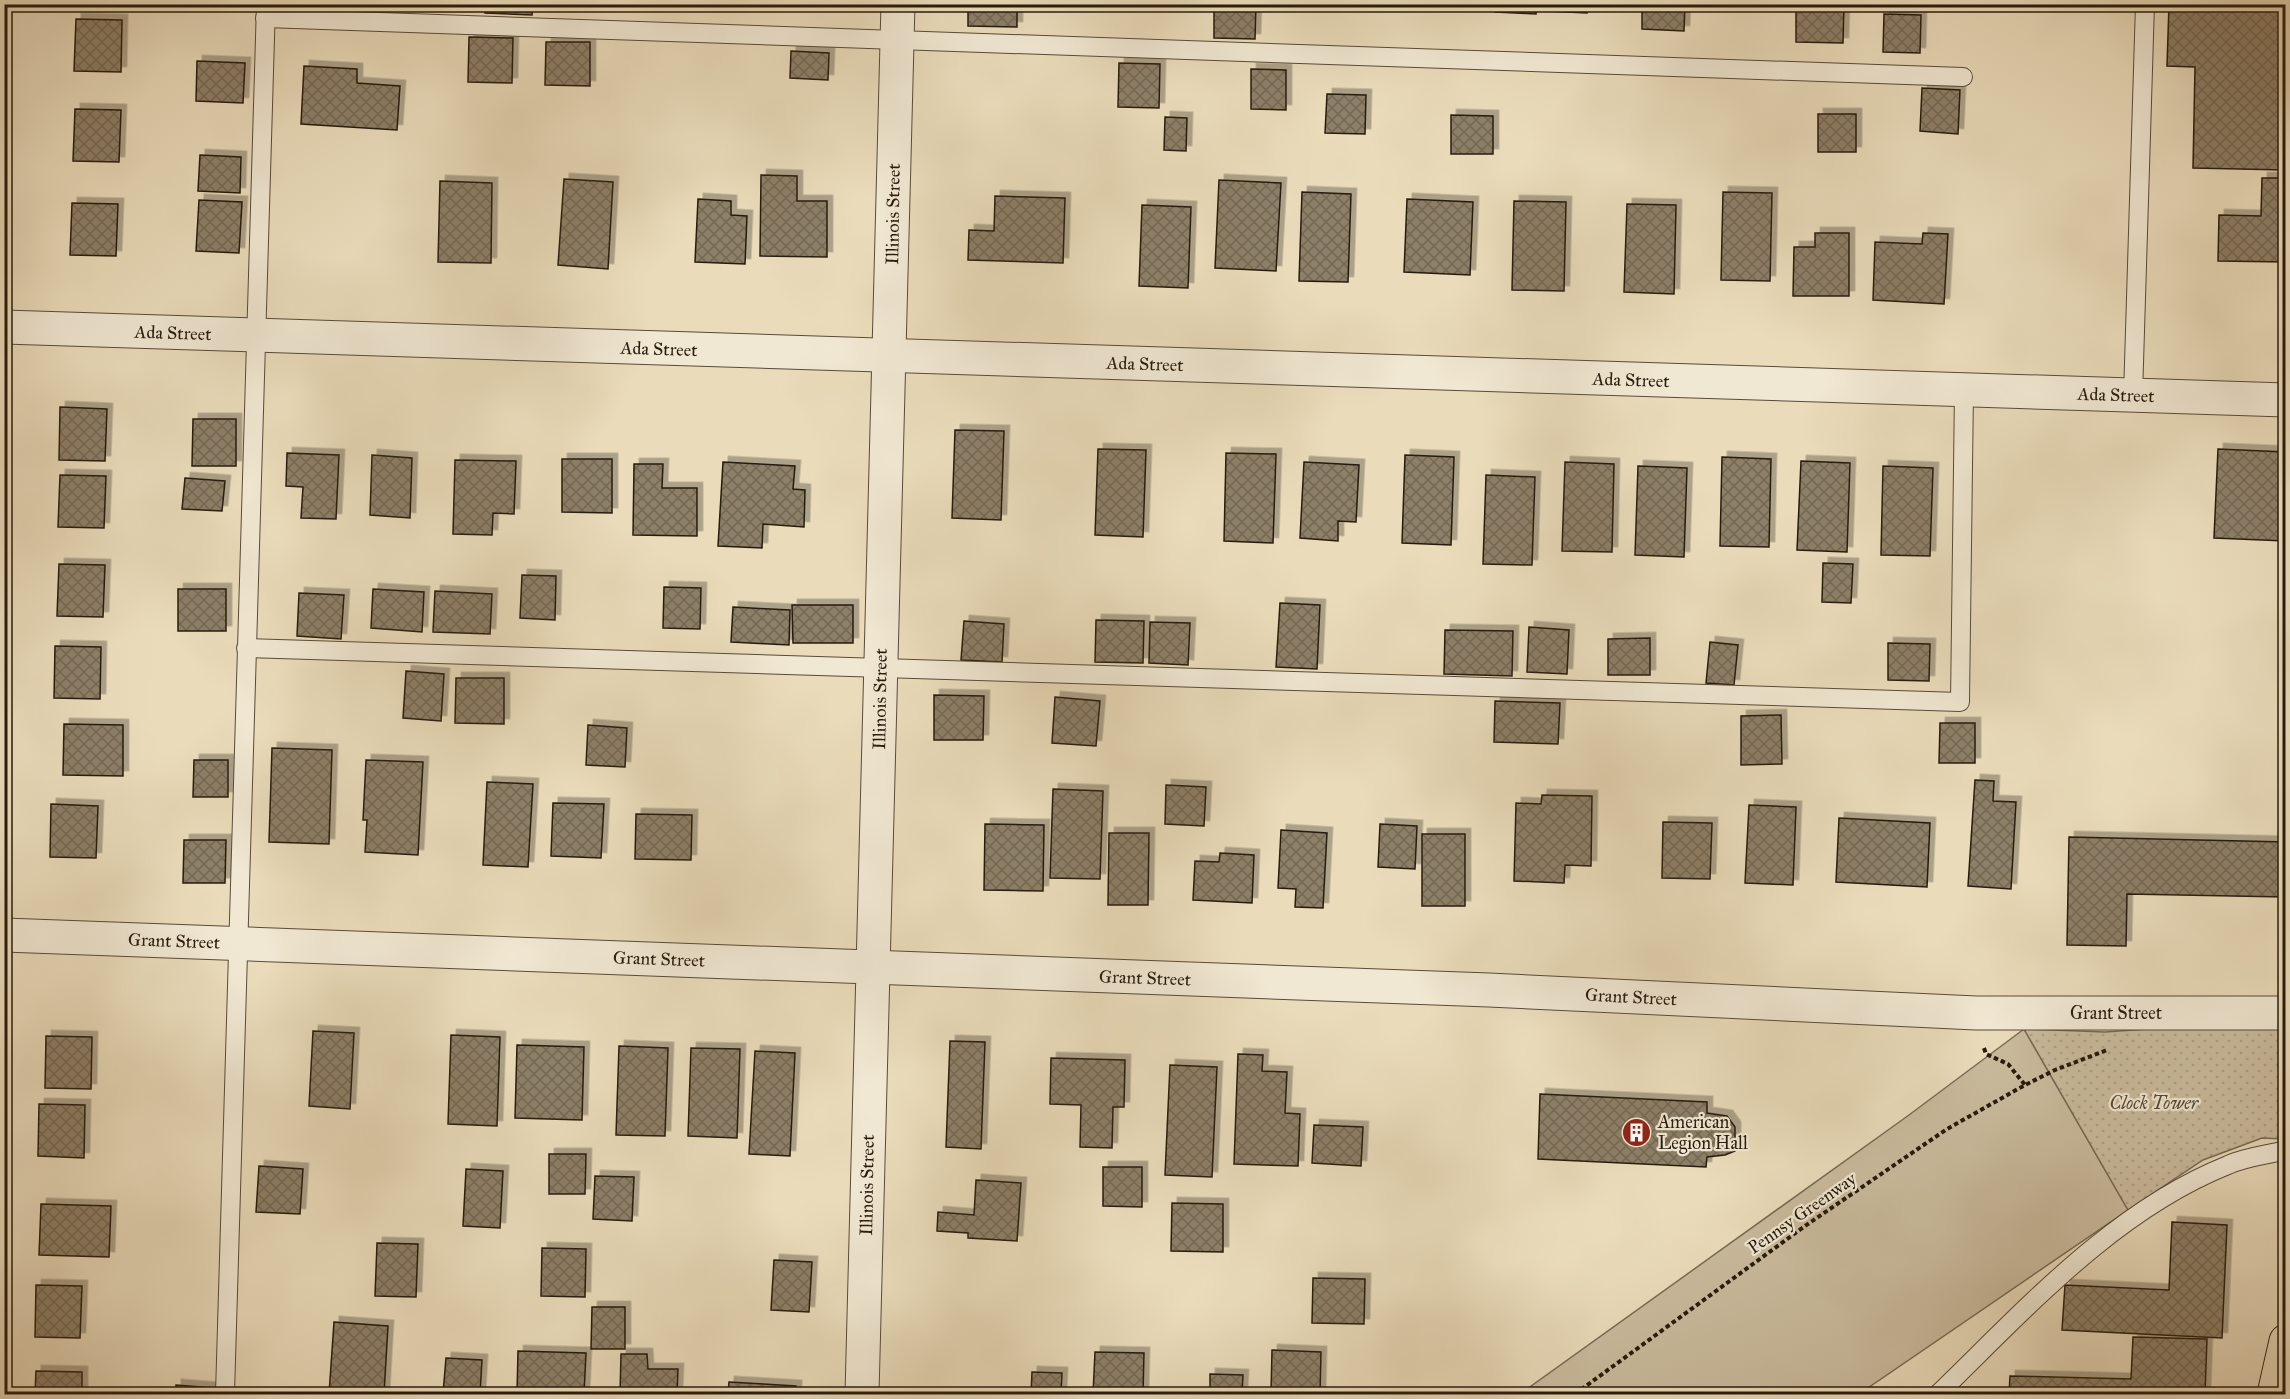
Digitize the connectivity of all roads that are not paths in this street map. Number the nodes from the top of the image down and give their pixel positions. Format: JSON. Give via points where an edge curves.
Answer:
{"nodes":[{"id":1,"x":898,"y":4,"type":"edge"},
{"id":2,"x":2145,"y":4,"type":"edge"},
{"id":3,"x":266,"y":11,"type":"edge"},
{"id":4,"x":897,"y":40,"type":"junction"},
{"id":5,"x":1964,"y":78,"type":"dead end"},
{"id":6,"x":4,"y":327,"type":"edge"},
{"id":7,"x":255,"y":335,"type":"junction"},
{"id":8,"x":889,"y":356,"type":"junction"},
{"id":9,"x":1964,"y":390,"type":"junction"},
{"id":10,"x":2133,"y":396,"type":"junction"},
{"id":11,"x":2286,"y":400,"type":"edge"},
{"id":12,"x":246,"y":648,"type":"junction"},
{"id":13,"x":880,"y":668,"type":"junction"},
{"id":14,"x":4,"y":935,"type":"edge"},
{"id":15,"x":238,"y":944,"type":"junction"},
{"id":16,"x":873,"y":967,"type":"junction"},
{"id":17,"x":2286,"y":1013,"type":"edge"},
{"id":18,"x":2286,"y":1150,"type":"edge"},
{"id":19,"x":2286,"y":1341,"type":"edge"},
{"id":20,"x":225,"y":1395,"type":"edge"},
{"id":21,"x":862,"y":1395,"type":"edge"},
{"id":22,"x":1938,"y":1395,"type":"edge"},
{"id":23,"x":2274,"y":1395,"type":"edge"}],
"edges":[{"from":1,"to":4,"type":"street","name":"Illinois Street"},
{"from":2,"to":10,"type":"lane"},
{"from":3,"to":4,"type":"lane"},
{"from":3,"to":7,"type":"lane"},
{"from":4,"to":5,"type":"lane"},
{"from":4,"to":8,"type":"street","name":"Illinois Street"},
{"from":6,"to":7,"type":"street","name":"Ada Street"},
{"from":7,"to":8,"type":"street","name":"Ada Street"},
{"from":7,"to":12,"type":"lane"},
{"from":8,"to":9,"type":"street","name":"Ada Street"},
{"from":8,"to":13,"type":"street","name":"Illinois Street"},
{"from":9,"to":10,"type":"street","name":"Ada Street"},
{"from":9,"to":13,"type":"lane","via":[[1960,702]]},
{"from":10,"to":11,"type":"street","name":"Ada Street"},
{"from":12,"to":13,"type":"lane"},
{"from":12,"to":15,"type":"lane"},
{"from":13,"to":16,"type":"street","name":"Illinois Street"},
{"from":14,"to":15,"type":"street","name":"Grant Street"},
{"from":15,"to":16,"type":"street","name":"Grant Street"},
{"from":15,"to":20,"type":"lane"},
{"from":16,"to":17,"type":"street","name":"Grant Street","via":[[1976,1012]]},
{"from":16,"to":21,"type":"street","name":"Illinois Street"},
{"from":18,"to":22,"type":"lane","via":[[2229,1164],[2169,1192],[2090,1251]]},
{"from":19,"to":23,"type":"main road"}]}
